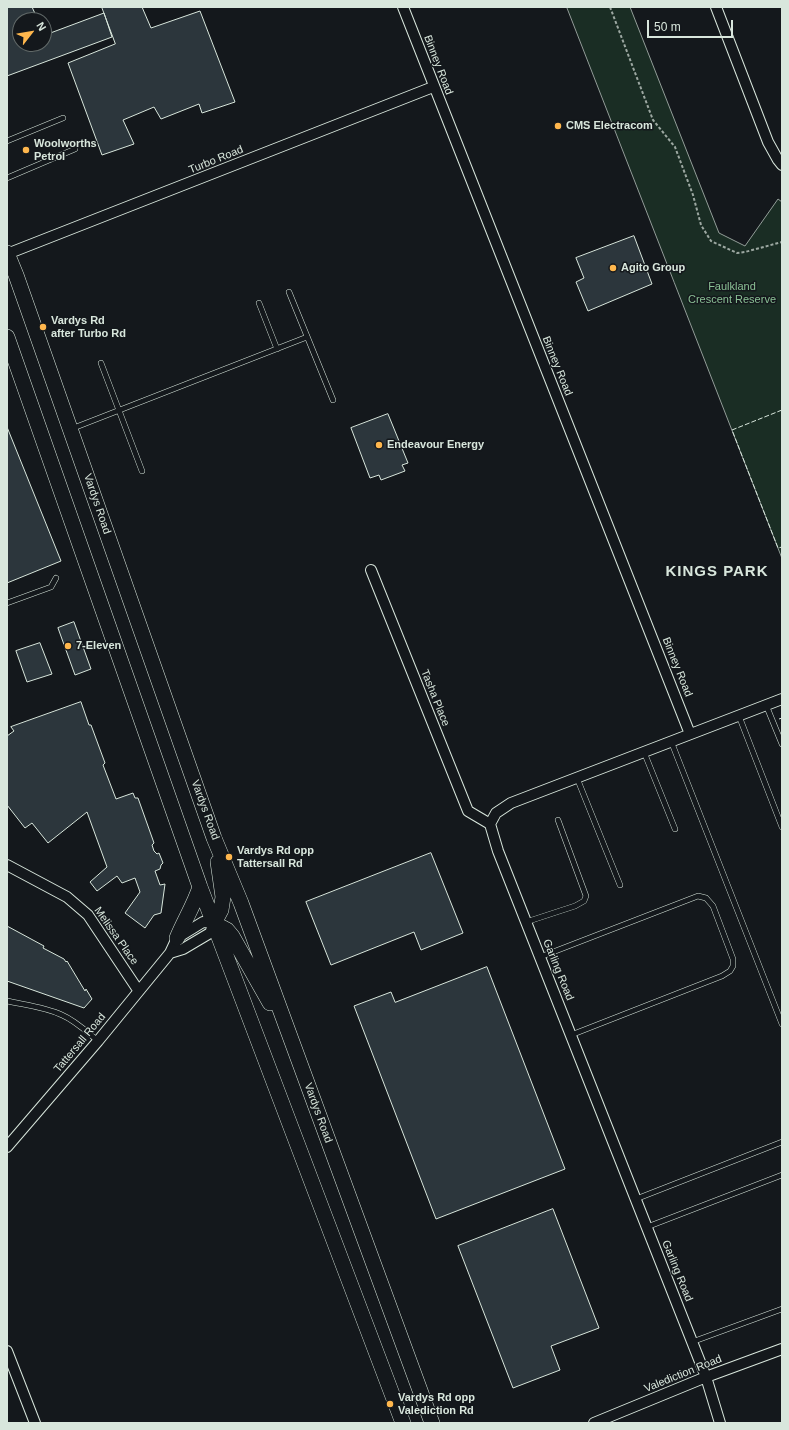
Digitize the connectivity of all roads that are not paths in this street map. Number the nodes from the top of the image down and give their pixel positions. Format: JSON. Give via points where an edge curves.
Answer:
{"nodes":[{"id":1,"x":403,"y":7,"type":"edge"},
{"id":2,"x":716,"y":7,"type":"edge"},
{"id":3,"x":433,"y":87,"type":"junction"},
{"id":4,"x":64,"y":118,"type":"dead end"},
{"id":5,"x":7,"y":141,"type":"edge"},
{"id":6,"x":75,"y":149,"type":"dead end"},
{"id":7,"x":782,"y":165,"type":"edge"},
{"id":8,"x":7,"y":178,"type":"edge"},
{"id":9,"x":7,"y":254,"type":"edge"},
{"id":10,"x":289,"y":292,"type":"dead end"},
{"id":11,"x":259,"y":303,"type":"dead end"},
{"id":12,"x":7,"y":337,"type":"edge"},
{"id":13,"x":307,"y":337,"type":"junction"},
{"id":14,"x":277,"y":348,"type":"junction"},
{"id":15,"x":101,"y":363,"type":"dead end"},
{"id":16,"x":333,"y":400,"type":"dead end"},
{"id":17,"x":119,"y":410,"type":"junction"},
{"id":18,"x":70,"y":429,"type":"junction"},
{"id":19,"x":142,"y":471,"type":"dead end"},
{"id":20,"x":371,"y":570,"type":"dead end"},
{"id":21,"x":56,"y":578,"type":"dead end"},
{"id":22,"x":7,"y":603,"type":"edge"},
{"id":23,"x":782,"y":699,"type":"edge"},
{"id":24,"x":766,"y":705,"type":"junction"},
{"id":25,"x":739,"y":716,"type":"junction"},
{"id":26,"x":690,"y":734,"type":"junction"},
{"id":27,"x":671,"y":741,"type":"junction"},
{"id":28,"x":782,"y":744,"type":"edge"},
{"id":29,"x":644,"y":752,"type":"junction"},
{"id":30,"x":577,"y":778,"type":"junction"},
{"id":31,"x":558,"y":820,"type":"dead end"},
{"id":32,"x":490,"y":824,"type":"junction"},
{"id":33,"x":782,"y":827,"type":"edge"},
{"id":34,"x":675,"y":829,"type":"dead end"},
{"id":35,"x":214,"y":838,"type":"junction"},
{"id":36,"x":7,"y":865,"type":"edge"},
{"id":37,"x":620,"y":885,"type":"dead end"},
{"id":38,"x":200,"y":887,"type":"junction"},
{"id":39,"x":526,"y":922,"type":"junction"},
{"id":40,"x":214,"y":923,"type":"junction"},
{"id":41,"x":177,"y":938,"type":"junction"},
{"id":42,"x":170,"y":953,"type":"junction"},
{"id":43,"x":540,"y":957,"type":"junction"},
{"id":44,"x":138,"y":990,"type":"junction"},
{"id":45,"x":7,"y":1000,"type":"edge"},
{"id":46,"x":782,"y":1024,"type":"edge"},
{"id":47,"x":571,"y":1035,"type":"junction"},
{"id":48,"x":98,"y":1041,"type":"junction"},
{"id":49,"x":293,"y":1045,"type":"junction"},
{"id":50,"x":782,"y":1142,"type":"edge"},
{"id":51,"x":7,"y":1146,"type":"edge"},
{"id":52,"x":782,"y":1175,"type":"edge"},
{"id":53,"x":636,"y":1199,"type":"junction"},
{"id":54,"x":647,"y":1227,"type":"junction"},
{"id":55,"x":782,"y":1309,"type":"edge"},
{"id":56,"x":692,"y":1342,"type":"junction"},
{"id":57,"x":782,"y":1349,"type":"edge"},
{"id":58,"x":7,"y":1351,"type":"edge"},
{"id":59,"x":411,"y":1364,"type":"junction"},
{"id":60,"x":706,"y":1377,"type":"junction"},
{"id":61,"x":35,"y":1423,"type":"edge"},
{"id":62,"x":403,"y":1423,"type":"edge"},
{"id":63,"x":432,"y":1423,"type":"edge"},
{"id":64,"x":441,"y":1423,"type":"edge"},
{"id":65,"x":594,"y":1423,"type":"edge"},
{"id":66,"x":720,"y":1423,"type":"edge"}],
"edges":[{"from":1,"to":3,"type":"street","name":"Binney Road"},
{"from":2,"to":7,"type":"street","via":[[768,142]]},
{"from":3,"to":9,"type":"street","name":"Turbo Road"},
{"from":3,"to":26,"type":"street","name":"Binney Road"},
{"from":4,"to":5,"type":"lane"},
{"from":6,"to":8,"type":"lane"},
{"from":9,"to":18,"type":"main road","name":"Vardys Road"},
{"from":10,"to":13,"type":"lane"},
{"from":11,"to":14,"type":"lane"},
{"from":12,"to":38,"type":"main road"},
{"from":13,"to":14,"type":"lane"},
{"from":13,"to":16,"type":"lane"},
{"from":14,"to":17,"type":"lane"},
{"from":15,"to":17,"type":"lane"},
{"from":17,"to":18,"type":"lane"},
{"from":17,"to":19,"type":"lane"},
{"from":18,"to":35,"type":"main road","name":"Vardys Road"},
{"from":20,"to":32,"type":"street","name":"Tasha Place","via":[[468,811]]},
{"from":21,"to":22,"type":"lane","via":[[51,587]]},
{"from":23,"to":24,"type":"street"},
{"from":24,"to":25,"type":"street"},
{"from":24,"to":28,"type":"lane"},
{"from":25,"to":26,"type":"street"},
{"from":25,"to":33,"type":"lane"},
{"from":26,"to":27,"type":"street"},
{"from":27,"to":29,"type":"street"},
{"from":27,"to":46,"type":"lane"},
{"from":29,"to":30,"type":"street"},
{"from":29,"to":34,"type":"lane"},
{"from":30,"to":32,"type":"street","via":[[511,803],[496,813]]},
{"from":30,"to":37,"type":"lane"},
{"from":31,"to":39,"type":"lane","via":[[586,896],[584,901],[575,906]]},
{"from":32,"to":39,"type":"street","name":"Garling Road"},
{"from":35,"to":40,"type":"main road","via":[[223,897],[221,910]]},
{"from":35,"to":49,"type":"main road","name":"Vardys Road","via":[[241,903]]},
{"from":36,"to":44,"type":"street","name":"Melissa Place","via":[[67,897],[88,915]]},
{"from":38,"to":40,"type":"main road"},
{"from":38,"to":41,"type":"main road"},
{"from":39,"to":43,"type":"street","name":"Garling Road"},
{"from":40,"to":41,"type":"street","via":[[203,922]]},
{"from":40,"to":42,"type":"street","name":"Tattersall Road","via":[[210,933],[183,949]]},
{"from":40,"to":49,"type":"main road","via":[[232,936]]},
{"from":40,"to":62,"type":"main road"},
{"from":41,"to":42,"type":"street","name":"Tattersall Road"},
{"from":42,"to":44,"type":"street","name":"Tattersall Road"},
{"from":43,"to":47,"type":"street","name":"Garling Road"},
{"from":43,"to":47,"type":"lane","via":[[698,896],[706,898],[713,906],[733,959],[734,966],[730,971]]},
{"from":44,"to":48,"type":"street","name":"Tattersall Road"},
{"from":45,"to":48,"type":"lane","via":[[64,1016]]},
{"from":47,"to":53,"type":"street","name":"Garling Road"},
{"from":48,"to":51,"type":"street","name":"Tattersall Road"},
{"from":49,"to":59,"type":"main road","name":"Vardys Road"},
{"from":50,"to":53,"type":"lane"},
{"from":52,"to":54,"type":"lane"},
{"from":53,"to":54,"type":"street","name":"Garling Road"},
{"from":54,"to":56,"type":"street","name":"Garling Road"},
{"from":55,"to":56,"type":"lane"},
{"from":56,"to":60,"type":"street","name":"Garling Road"},
{"from":57,"to":60,"type":"street","name":"Valediction Road"},
{"from":58,"to":61,"type":"street"},
{"from":59,"to":63,"type":"main road","name":"Vardys Road"},
{"from":59,"to":64,"type":"main road","name":"Vardys Road"},
{"from":60,"to":65,"type":"street","name":"Valediction Road"},
{"from":60,"to":66,"type":"street","name":"Garling Road"}]}
